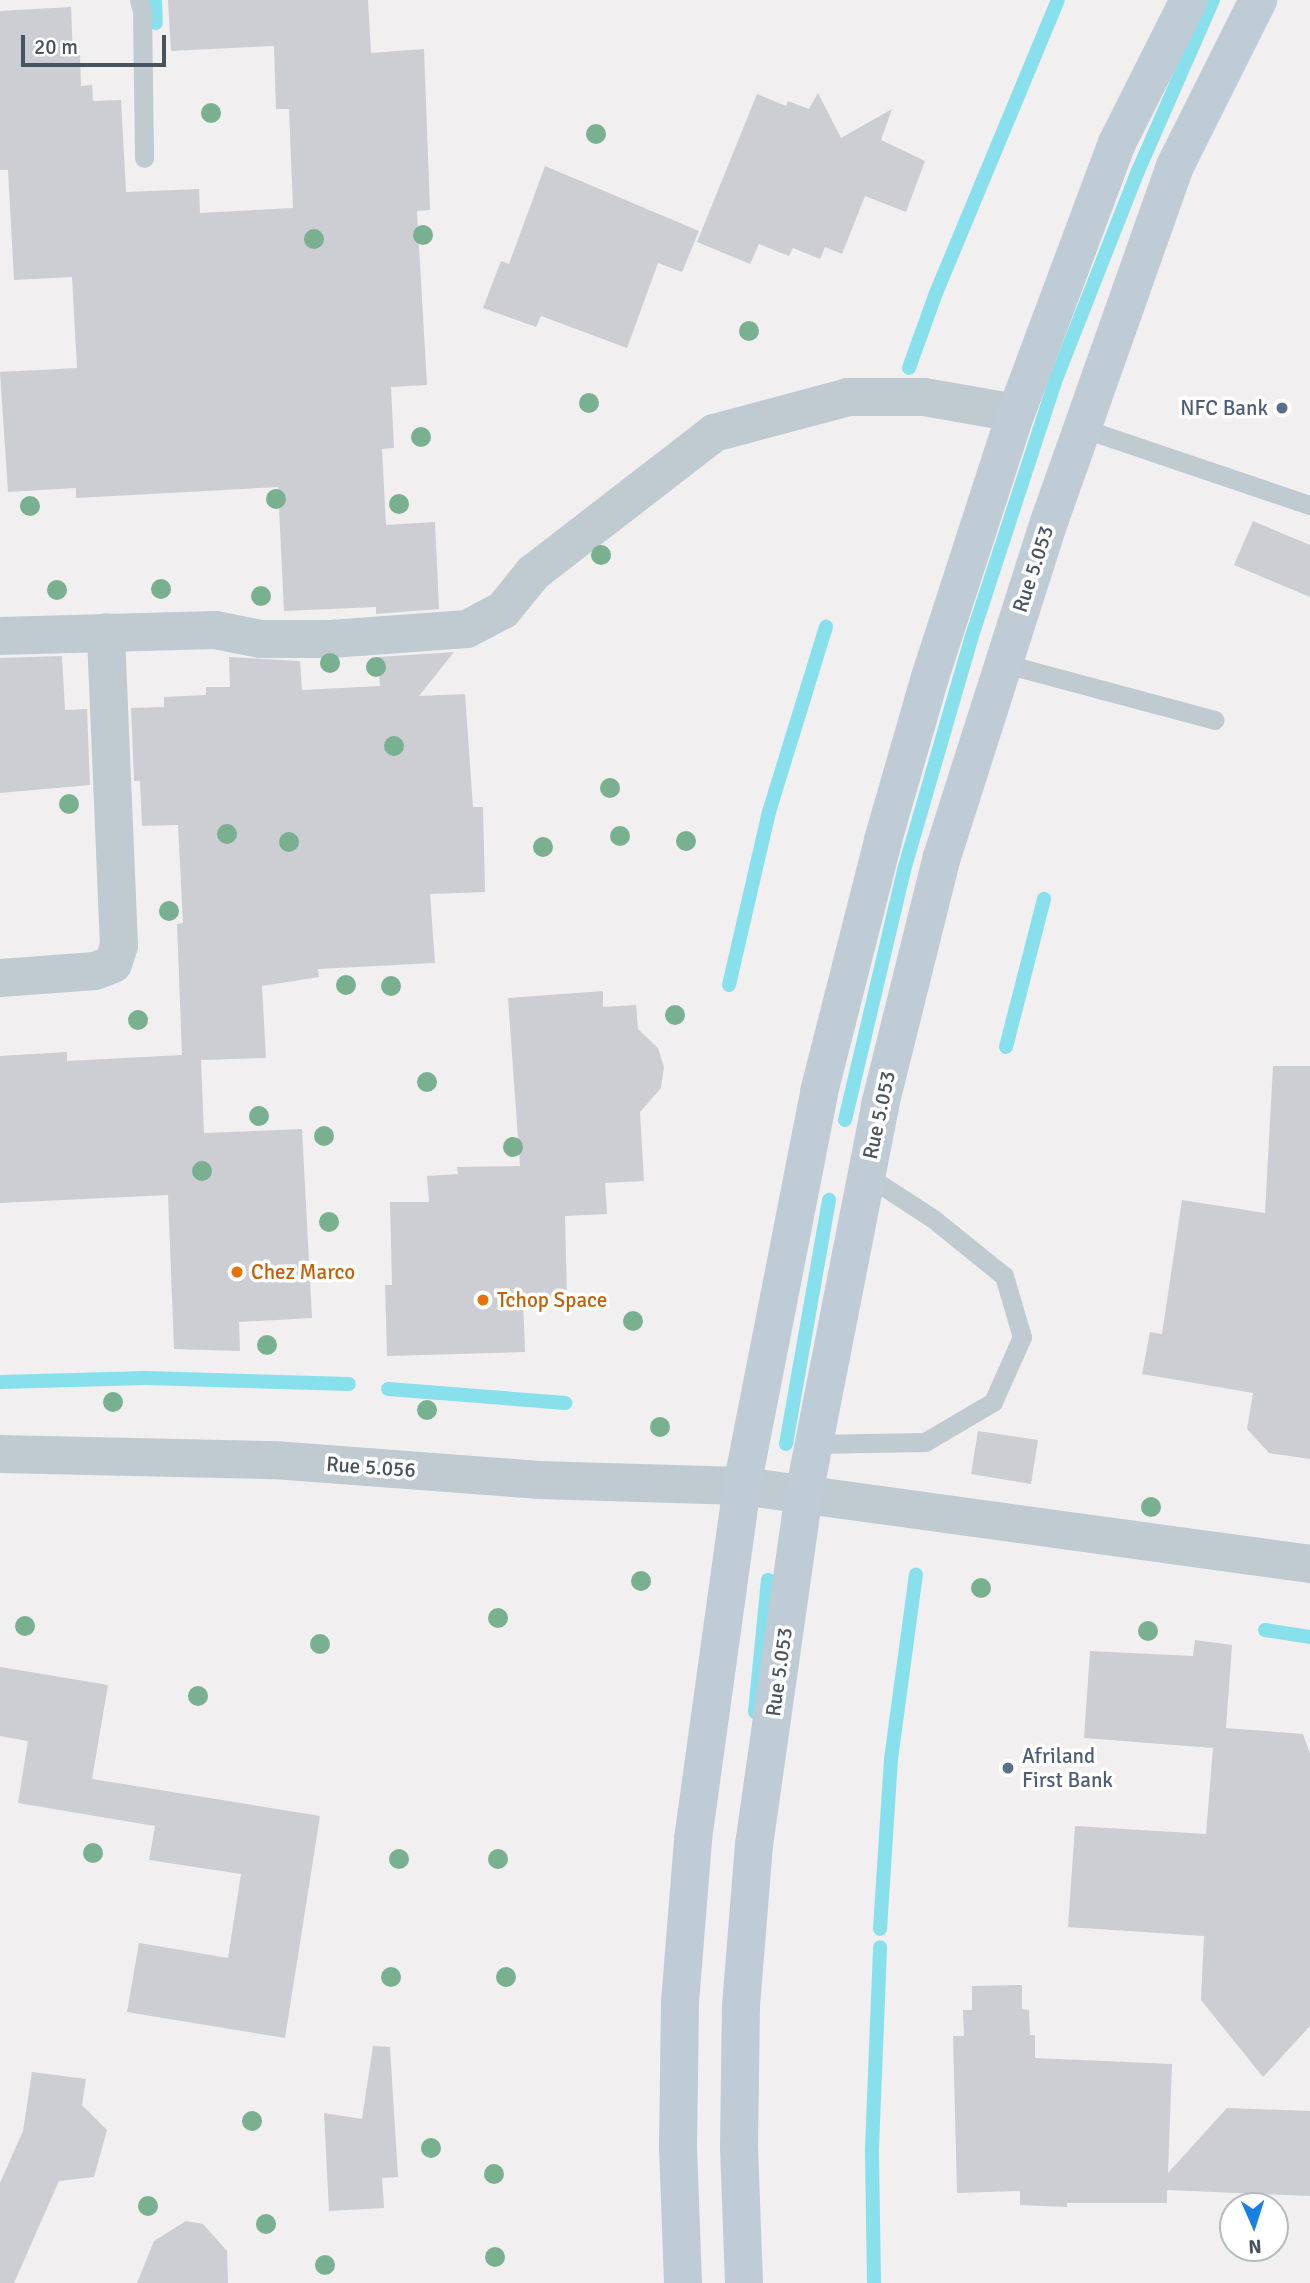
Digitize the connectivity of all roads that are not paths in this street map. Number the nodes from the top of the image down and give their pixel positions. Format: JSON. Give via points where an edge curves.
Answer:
{"nodes":[{"id":1,"x":139,"y":0,"type":"edge"},
{"id":2,"x":1189,"y":0,"type":"edge"},
{"id":3,"x":1258,"y":0,"type":"edge"},
{"id":4,"x":145,"y":158,"type":"dead end"},
{"id":5,"x":1016,"y":413,"type":"junction"},
{"id":6,"x":1082,"y":428,"type":"junction"},
{"id":7,"x":1310,"y":505,"type":"edge"},
{"id":8,"x":106,"y":632,"type":"junction"},
{"id":9,"x":0,"y":636,"type":"edge"},
{"id":10,"x":1002,"y":663,"type":"junction"},
{"id":11,"x":1215,"y":720,"type":"dead end"},
{"id":12,"x":0,"y":978,"type":"edge"},
{"id":13,"x":866,"y":1175,"type":"junction"},
{"id":14,"x":814,"y":1444,"type":"junction"},
{"id":15,"x":0,"y":1454,"type":"edge"},
{"id":16,"x":742,"y":1486,"type":"junction"},
{"id":17,"x":804,"y":1494,"type":"junction"},
{"id":18,"x":1310,"y":1564,"type":"edge"},
{"id":19,"x":683,"y":2283,"type":"edge"},
{"id":20,"x":744,"y":2283,"type":"edge"}],
"edges":[{"from":1,"to":4,"type":"lane"},
{"from":2,"to":5,"type":"main road","via":[[1117,143]]},
{"from":3,"to":6,"type":"main road","name":"Rue 5.053","via":[[1175,166]]},
{"from":5,"to":8,"type":"street","via":[[924,397],[848,397],[714,433],[533,573],[503,610],[467,629],[331,639],[261,639],[215,630]]},
{"from":5,"to":16,"type":"main road","via":[[930,677],[883,840],[819,1092]]},
{"from":6,"to":7,"type":"lane"},
{"from":6,"to":10,"type":"main road","name":"Rue 5.053"},
{"from":8,"to":9,"type":"street"},
{"from":8,"to":12,"type":"street","via":[[119,946],[113,964],[95,971]]},
{"from":10,"to":11,"type":"lane"},
{"from":10,"to":13,"type":"main road","name":"Rue 5.053","via":[[942,857]]},
{"from":13,"to":14,"type":"main road","name":"Rue 5.053"},
{"from":13,"to":14,"type":"lane","via":[[932,1218],[1004,1276],[1022,1337],[993,1402],[925,1442]]},
{"from":14,"to":17,"type":"main road","name":"Rue 5.053"},
{"from":15,"to":16,"type":"street","name":"Rue 5.056","via":[[274,1460],[538,1480]]},
{"from":16,"to":17,"type":"street","name":"Rue 5.056"},
{"from":16,"to":19,"type":"main road","via":[[693,1839],[680,2002],[678,2147]]},
{"from":17,"to":18,"type":"street","name":"Rue 5.056"},
{"from":17,"to":20,"type":"main road","name":"Rue 5.053","via":[[754,1846],[741,2006],[739,2146]]}]}
